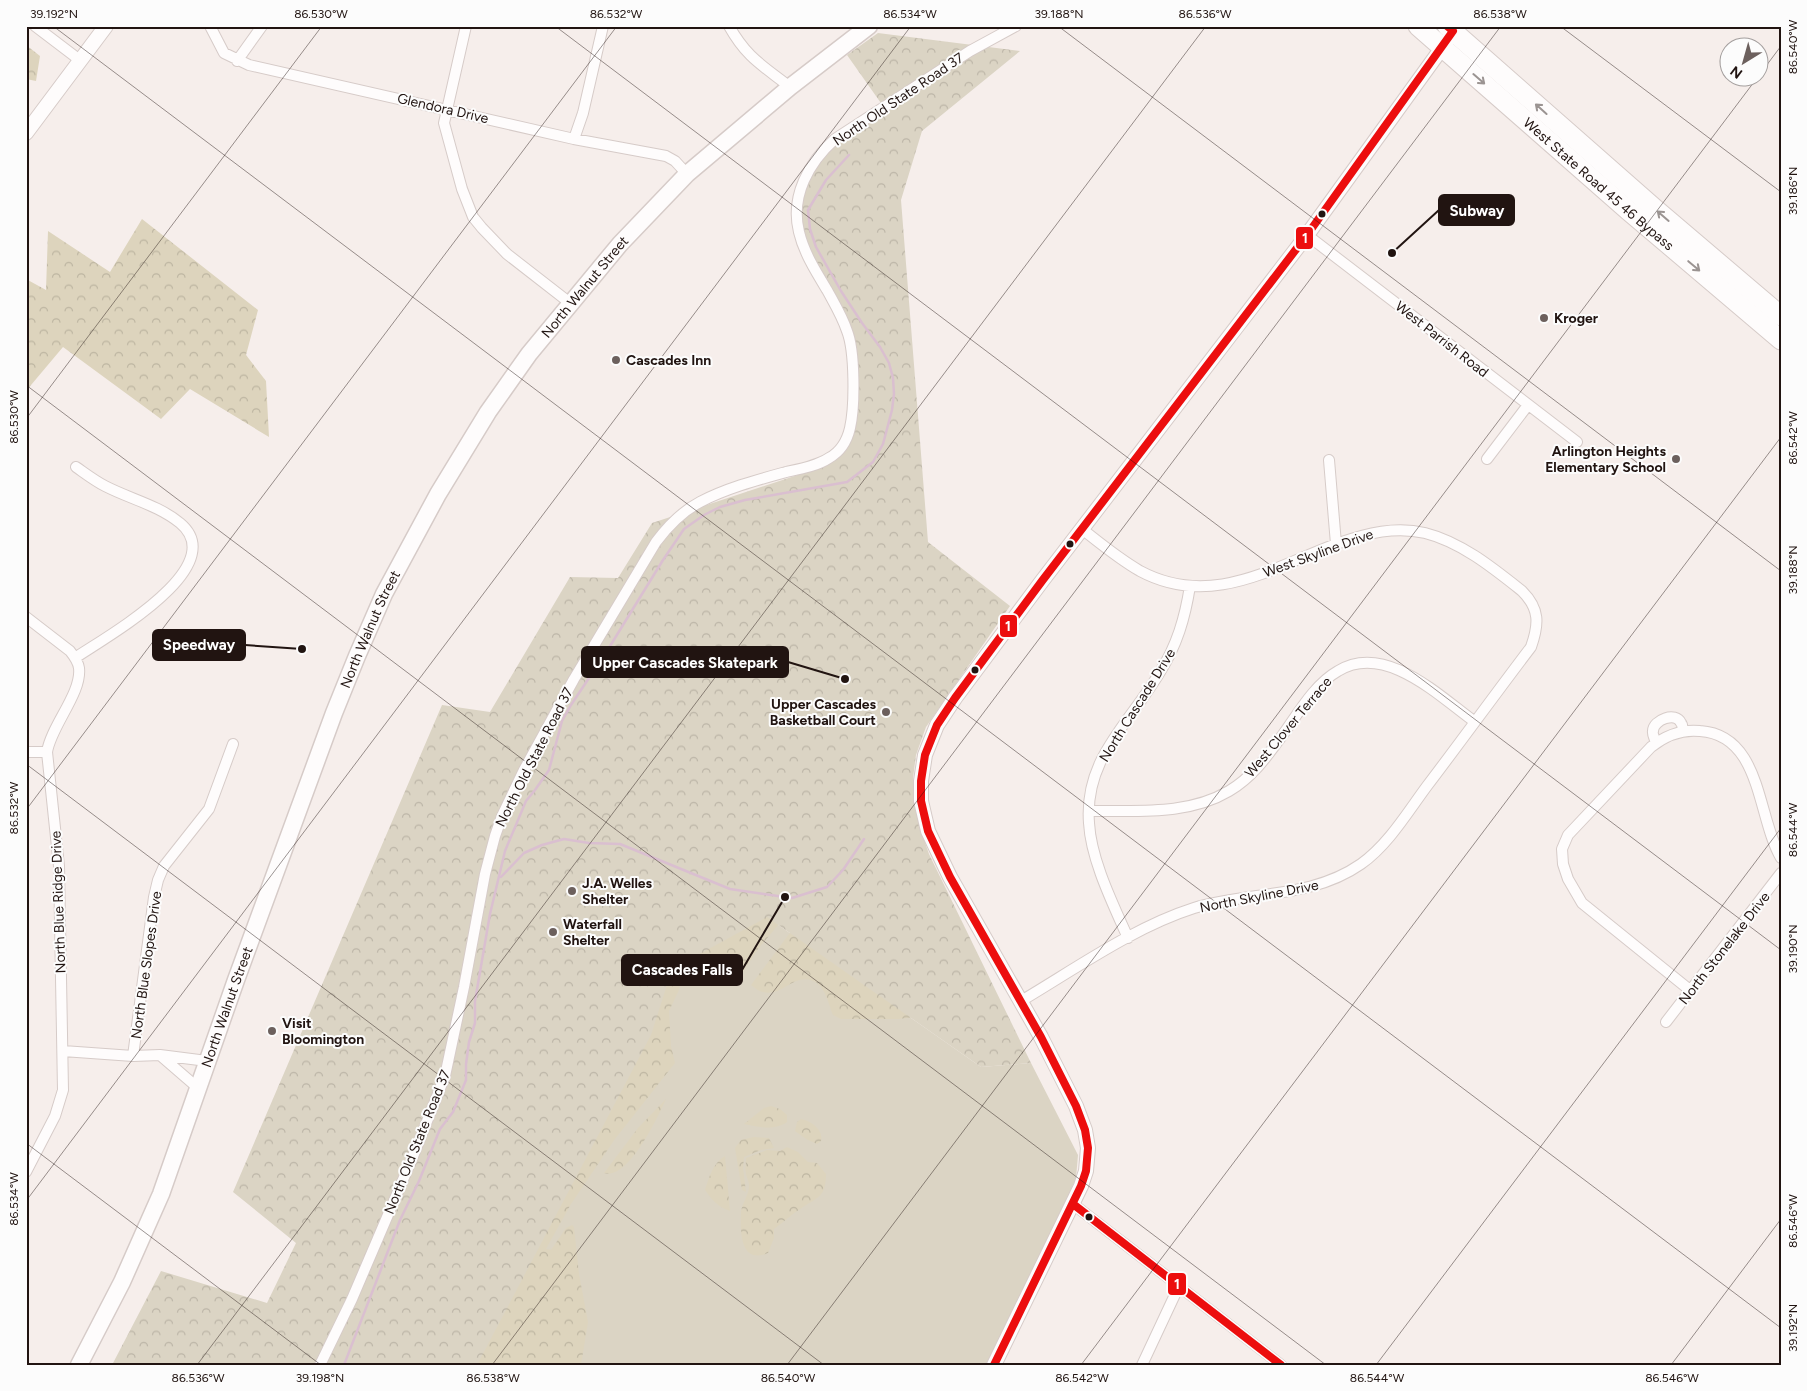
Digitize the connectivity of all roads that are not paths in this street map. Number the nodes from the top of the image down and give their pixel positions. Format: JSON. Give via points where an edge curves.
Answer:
{"nodes":[{"id":1,"x":35,"y":26,"type":"edge"},
{"id":2,"x":106,"y":26,"type":"edge"},
{"id":3,"x":210,"y":26,"type":"edge"},
{"id":4,"x":262,"y":26,"type":"edge"},
{"id":5,"x":466,"y":26,"type":"edge"},
{"id":6,"x":603,"y":26,"type":"edge"},
{"id":7,"x":729,"y":26,"type":"edge"},
{"id":8,"x":869,"y":26,"type":"edge"},
{"id":9,"x":1016,"y":26,"type":"edge"},
{"id":10,"x":1418,"y":26,"type":"edge"},
{"id":11,"x":1453,"y":28,"type":"edge"},
{"id":12,"x":1442,"y":47,"type":"junction"},
{"id":13,"x":237,"y":60,"type":"junction"},
{"id":14,"x":80,"y":61,"type":"junction"},
{"id":15,"x":790,"y":86,"type":"junction"},
{"id":16,"x":447,"y":108,"type":"junction"},
{"id":17,"x":26,"y":133,"type":"edge"},
{"id":18,"x":574,"y":139,"type":"junction"},
{"id":19,"x":687,"y":174,"type":"junction"},
{"id":20,"x":1307,"y":235,"type":"junction"},
{"id":21,"x":570,"y":303,"type":"junction"},
{"id":22,"x":1781,"y":316,"type":"edge"},
{"id":23,"x":1781,"y":340,"type":"edge"},
{"id":24,"x":1528,"y":405,"type":"junction"},
{"id":25,"x":1577,"y":442,"type":"dead end"},
{"id":26,"x":1486,"y":459,"type":"dead end"},
{"id":27,"x":1330,"y":460,"type":"dead end"},
{"id":28,"x":76,"y":467,"type":"dead end"},
{"id":29,"x":1082,"y":529,"type":"junction"},
{"id":30,"x":1336,"y":544,"type":"junction"},
{"id":31,"x":1190,"y":586,"type":"junction"},
{"id":32,"x":26,"y":617,"type":"edge"},
{"id":33,"x":1537,"y":620,"type":"joint"},
{"id":34,"x":75,"y":658,"type":"junction"},
{"id":35,"x":1475,"y":722,"type":"junction"},
{"id":36,"x":1683,"y":731,"type":"junction"},
{"id":37,"x":1656,"y":743,"type":"junction"},
{"id":38,"x":233,"y":744,"type":"dead end"},
{"id":39,"x":26,"y":752,"type":"edge"},
{"id":40,"x":47,"y":752,"type":"junction"},
{"id":41,"x":1088,"y":811,"type":"junction"},
{"id":42,"x":1781,"y":858,"type":"edge"},
{"id":43,"x":1781,"y":873,"type":"edge"},
{"id":44,"x":1128,"y":938,"type":"junction"},
{"id":45,"x":1691,"y":991,"type":"junction"},
{"id":46,"x":1021,"y":1001,"type":"junction"},
{"id":47,"x":1666,"y":1022,"type":"dead end"},
{"id":48,"x":63,"y":1051,"type":"junction"},
{"id":49,"x":160,"y":1055,"type":"junction"},
{"id":50,"x":133,"y":1056,"type":"junction"},
{"id":51,"x":207,"y":1061,"type":"junction"},
{"id":52,"x":198,"y":1088,"type":"junction"},
{"id":53,"x":26,"y":1172,"type":"edge"},
{"id":54,"x":1073,"y":1204,"type":"junction"},
{"id":55,"x":1179,"y":1286,"type":"junction"},
{"id":56,"x":79,"y":1365,"type":"edge"},
{"id":57,"x":320,"y":1365,"type":"edge"},
{"id":58,"x":994,"y":1365,"type":"edge"},
{"id":59,"x":1142,"y":1365,"type":"edge"},
{"id":60,"x":1281,"y":1365,"type":"edge"}],
"edges":[{"from":1,"to":14,"type":"street"},
{"from":2,"to":14,"type":"street"},
{"from":3,"to":13,"type":"street","name":"Glendora Drive","via":[[220,48]]},
{"from":4,"to":13,"type":"street"},
{"from":5,"to":16,"type":"street"},
{"from":6,"to":18,"type":"street"},
{"from":7,"to":15,"type":"street","via":[[752,59]]},
{"from":8,"to":15,"type":"main road","name":"North Walnut Street"},
{"from":9,"to":57,"type":"street","name":"North Old State Road 37","via":[[970,51],[835,138],[807,173],[798,200],[799,232],[809,258],[844,322],[850,342],[852,415],[848,438],[836,453],[822,462],[742,485],[700,502],[676,519],[646,558],[574,679],[524,770],[495,836],[445,1076],[352,1299]]},
{"from":10,"to":12,"type":"highway","name":"West State Road 45 46 Bypass"},
{"from":11,"to":12,"type":"street"},
{"from":22,"to":11,"type":"highway","name":"West State Road 45 46 Bypass","one_way":true,"via":[[1648,203]]},
{"from":12,"to":20,"type":"street"},
{"from":12,"to":23,"type":"highway","name":"West State Road 45 46 Bypass","one_way":true},
{"from":13,"to":16,"type":"street","name":"Glendora Drive","via":[[268,70]]},
{"from":14,"to":17,"type":"street"},
{"from":15,"to":19,"type":"main road","name":"North Walnut Street"},
{"from":16,"to":18,"type":"street","name":"Glendora Drive"},
{"from":16,"to":21,"type":"street","via":[[444,123],[473,217],[507,254]]},
{"from":18,"to":19,"type":"street","name":"Glendora Drive","via":[[666,156]]},
{"from":19,"to":21,"type":"main road","name":"North Walnut Street","via":[[620,244]]},
{"from":20,"to":24,"type":"street","name":"West Parrish Road"},
{"from":20,"to":29,"type":"street"},
{"from":21,"to":51,"type":"main road","name":"North Walnut Street","via":[[529,354],[457,462],[374,615],[334,713]]},
{"from":24,"to":25,"type":"street","name":"West Parrish Road"},
{"from":24,"to":26,"type":"street"},
{"from":27,"to":30,"type":"street"},
{"from":28,"to":34,"type":"street","via":[[103,485],[174,518],[187,532],[192,549],[184,570],[160,600]]},
{"from":29,"to":31,"type":"street","name":"West Skyline Drive","via":[[1140,571]]},
{"from":29,"to":46,"type":"street","via":[[943,714],[923,766],[922,801],[928,831],[950,877]]},
{"from":30,"to":31,"type":"street","name":"West Skyline Drive","via":[[1236,582]]},
{"from":30,"to":33,"type":"street","name":"West Skyline Drive","via":[[1370,533],[1393,530],[1423,532],[1446,540],[1522,591],[1532,603]]},
{"from":31,"to":41,"type":"street","name":"North Cascade Drive","via":[[1174,647],[1101,760],[1092,780]]},
{"from":32,"to":34,"type":"street","via":[[66,647]]},
{"from":33,"to":35,"type":"street","name":"North Skyline Drive","via":[[1532,647]]},
{"from":34,"to":40,"type":"street","via":[[79,669],[77,681]]},
{"from":35,"to":41,"type":"street","name":"West Clover Terrace","via":[[1405,672],[1383,664],[1360,663],[1338,670],[1320,686],[1259,766],[1230,790],[1205,802],[1177,808]]},
{"from":35,"to":44,"type":"street","name":"North Skyline Drive","via":[[1385,841],[1362,864],[1333,880],[1300,890],[1196,908],[1157,922]]},
{"from":36,"to":37,"type":"street","via":[[1670,734]]},
{"from":36,"to":37,"type":"street","via":[[1678,718],[1658,722],[1652,732]]},
{"from":36,"to":42,"type":"street","via":[[1706,731],[1720,736],[1743,755]]},
{"from":37,"to":45,"type":"street","via":[[1573,829],[1565,842],[1562,858],[1568,879],[1582,903]]},
{"from":38,"to":50,"type":"street","name":"North Blue Slopes Drive","via":[[208,809],[172,854],[158,880]]},
{"from":39,"to":40,"type":"street"},
{"from":40,"to":48,"type":"street","name":"North Blue Ridge Drive","via":[[59,866]]},
{"from":41,"to":44,"type":"street","name":"North Cascade Drive","via":[[1096,857]]},
{"from":43,"to":45,"type":"street","name":"North Stonelake Drive"},
{"from":44,"to":46,"type":"street","name":"North Skyline Drive"},
{"from":45,"to":47,"type":"street","name":"North Stonelake Drive"},
{"from":46,"to":54,"type":"street","via":[[1067,1086],[1085,1130],[1088,1159]]},
{"from":48,"to":50,"type":"street"},
{"from":48,"to":53,"type":"street","name":"North Blue Ridge Drive","via":[[63,1090],[59,1108]]},
{"from":49,"to":50,"type":"street"},
{"from":49,"to":51,"type":"street"},
{"from":49,"to":52,"type":"street"},
{"from":51,"to":52,"type":"main road","name":"North Walnut Street"},
{"from":52,"to":56,"type":"main road","name":"North Walnut Street","via":[[142,1240]]},
{"from":54,"to":55,"type":"street"},
{"from":54,"to":58,"type":"street"},
{"from":55,"to":59,"type":"street"},
{"from":55,"to":60,"type":"street"}]}
